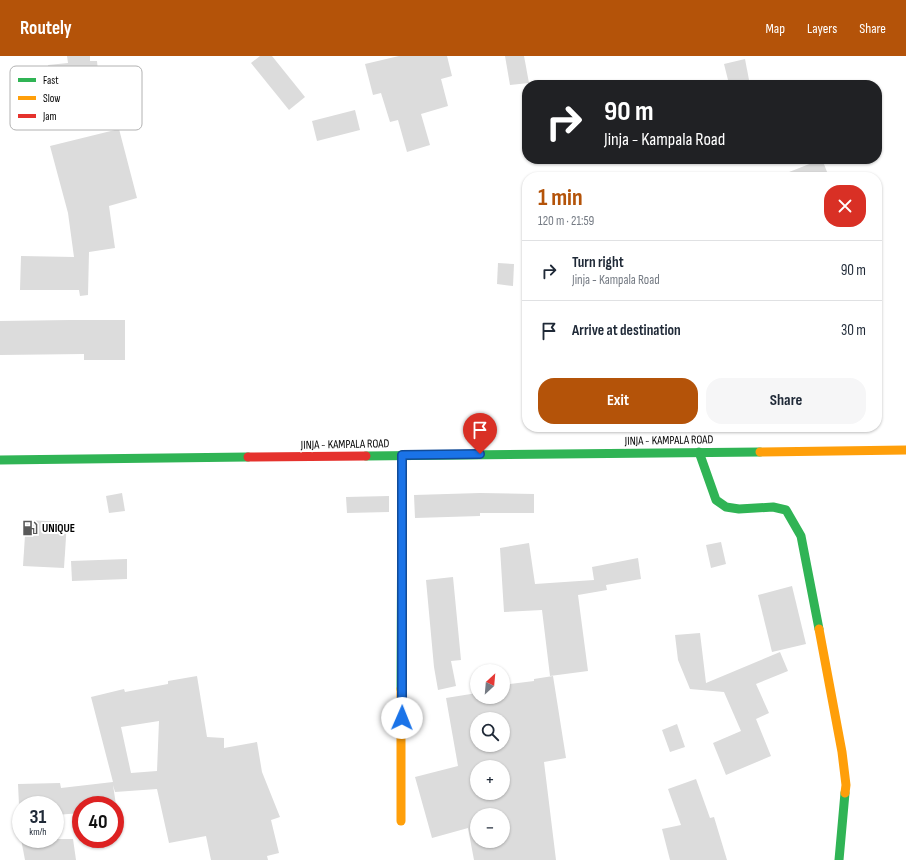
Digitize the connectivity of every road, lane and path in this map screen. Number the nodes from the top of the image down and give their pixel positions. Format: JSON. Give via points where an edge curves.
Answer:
{"nodes":[{"id":1,"x":906,"y":450,"type":"edge"},
{"id":2,"x":699,"y":452,"type":"junction"},
{"id":3,"x":402,"y":455,"type":"junction"},
{"id":4,"x":0,"y":460,"type":"edge"},
{"id":5,"x":401,"y":821,"type":"dead end"},
{"id":6,"x":839,"y":860,"type":"edge"}],
"edges":[{"from":1,"to":2,"type":"main road","name":"JINJA - KAMPALA ROAD"},
{"from":2,"to":3,"type":"main road","name":"JINJA - KAMPALA ROAD"},
{"from":2,"to":6,"type":"main road","via":[[716,500],[726,507],[739,509],[774,507],[786,510],[801,536],[841,745],[846,785]]},
{"from":3,"to":4,"type":"main road","name":"JINJA - KAMPALA ROAD"},
{"from":3,"to":5,"type":"main road"}]}
